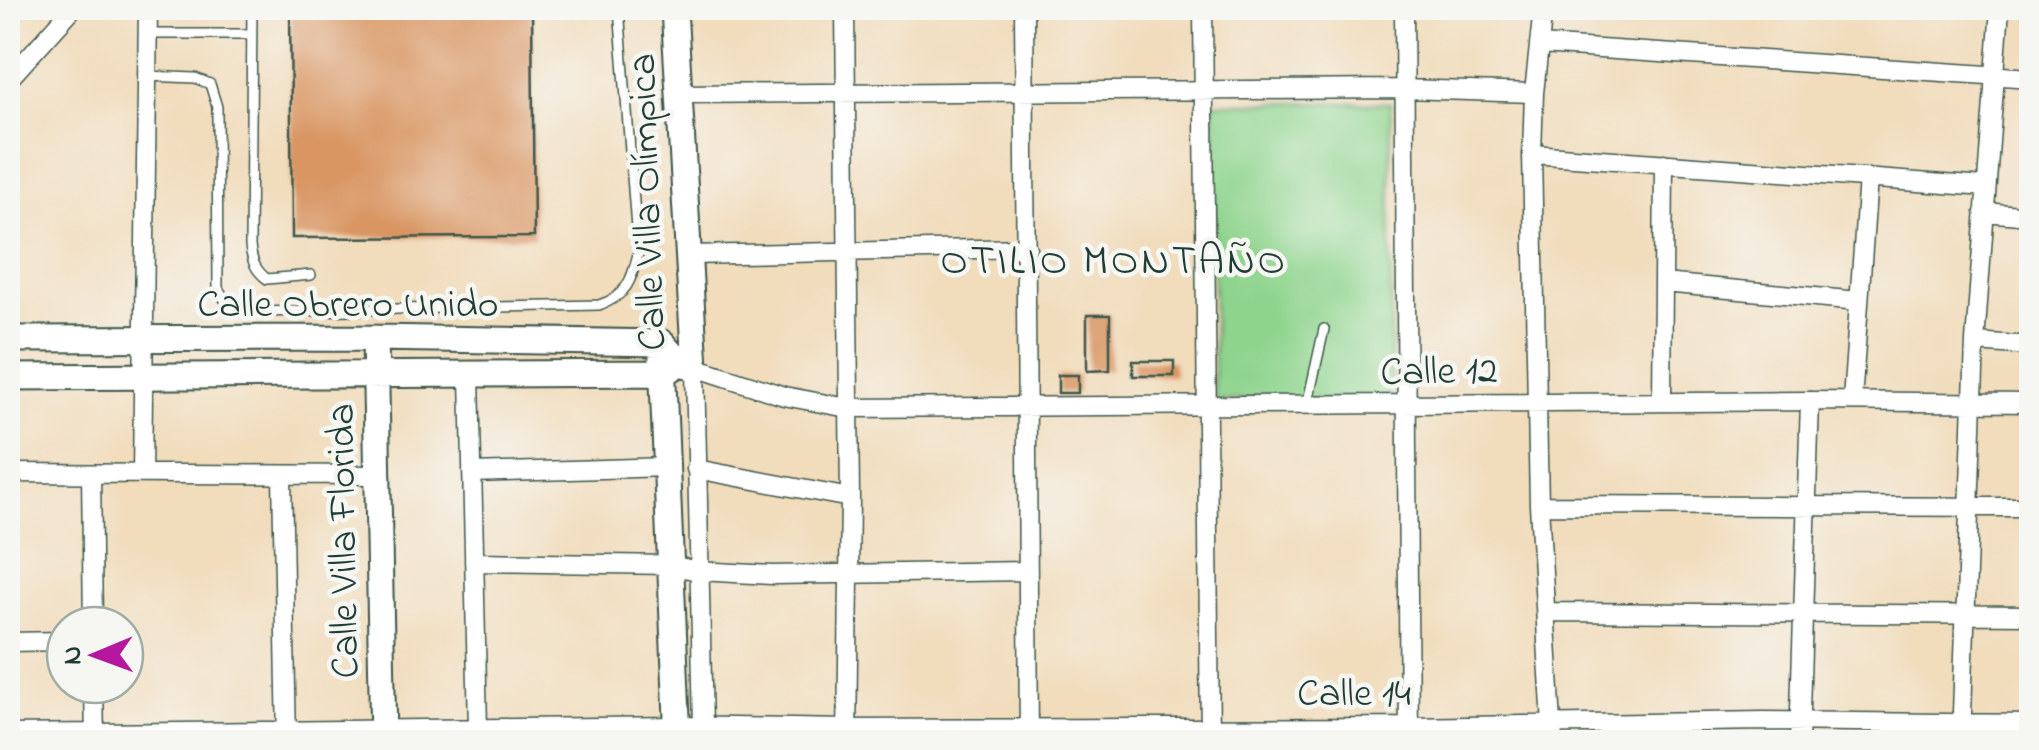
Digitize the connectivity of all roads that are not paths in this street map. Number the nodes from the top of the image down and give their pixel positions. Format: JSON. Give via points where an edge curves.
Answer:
{"nodes":[{"id":1,"x":74,"y":8,"type":"edge"},
{"id":2,"x":148,"y":8,"type":"edge"},
{"id":3,"x":252,"y":8,"type":"edge"},
{"id":4,"x":619,"y":8,"type":"edge"},
{"id":5,"x":674,"y":8,"type":"edge"},
{"id":6,"x":845,"y":8,"type":"edge"},
{"id":7,"x":1024,"y":8,"type":"edge"},
{"id":8,"x":1203,"y":8,"type":"edge"},
{"id":9,"x":1404,"y":8,"type":"edge"},
{"id":10,"x":1543,"y":8,"type":"edge"},
{"id":11,"x":2000,"y":8,"type":"edge"},
{"id":12,"x":147,"y":34,"type":"junction"},
{"id":13,"x":251,"y":34,"type":"junction"},
{"id":14,"x":1540,"y":45,"type":"junction"},
{"id":15,"x":146,"y":76,"type":"junction"},
{"id":16,"x":1994,"y":76,"type":"junction"},
{"id":17,"x":2032,"y":78,"type":"edge"},
{"id":18,"x":8,"y":80,"type":"edge"},
{"id":19,"x":1404,"y":89,"type":"junction"},
{"id":20,"x":1204,"y":90,"type":"junction"},
{"id":21,"x":1024,"y":92,"type":"junction"},
{"id":22,"x":1534,"y":93,"type":"junction"},
{"id":23,"x":678,"y":94,"type":"junction"},
{"id":24,"x":846,"y":94,"type":"junction"},
{"id":25,"x":1532,"y":154,"type":"junction"},
{"id":26,"x":1664,"y":164,"type":"junction"},
{"id":27,"x":1868,"y":178,"type":"junction"},
{"id":28,"x":1986,"y":187,"type":"junction"},
{"id":29,"x":1984,"y":212,"type":"junction"},
{"id":30,"x":2032,"y":216,"type":"edge"},
{"id":31,"x":1026,"y":248,"type":"junction"},
{"id":32,"x":848,"y":251,"type":"junction"},
{"id":33,"x":688,"y":255,"type":"junction"},
{"id":34,"x":311,"y":275,"type":"dead end"},
{"id":35,"x":1663,"y":283,"type":"junction"},
{"id":36,"x":1859,"y":302,"type":"junction"},
{"id":37,"x":1324,"y":329,"type":"dead end"},
{"id":38,"x":142,"y":338,"type":"junction"},
{"id":39,"x":375,"y":338,"type":"junction"},
{"id":40,"x":8,"y":339,"type":"edge"},
{"id":41,"x":1974,"y":342,"type":"junction"},
{"id":42,"x":2032,"y":346,"type":"edge"},
{"id":43,"x":680,"y":368,"type":"junction"},
{"id":44,"x":141,"y":376,"type":"junction"},
{"id":45,"x":376,"y":376,"type":"junction"},
{"id":46,"x":470,"y":376,"type":"junction"},
{"id":47,"x":8,"y":377,"type":"edge"},
{"id":48,"x":1810,"y":400,"type":"junction"},
{"id":49,"x":1852,"y":401,"type":"junction"},
{"id":50,"x":1662,"y":402,"type":"junction"},
{"id":51,"x":1974,"y":402,"type":"junction"},
{"id":52,"x":1537,"y":403,"type":"junction"},
{"id":53,"x":2032,"y":403,"type":"edge"},
{"id":54,"x":1406,"y":405,"type":"junction"},
{"id":55,"x":1206,"y":406,"type":"junction"},
{"id":56,"x":1307,"y":406,"type":"junction"},
{"id":57,"x":848,"y":408,"type":"junction"},
{"id":58,"x":1027,"y":408,"type":"junction"},
{"id":59,"x":667,"y":467,"type":"junction"},
{"id":60,"x":696,"y":468,"type":"junction"},
{"id":61,"x":8,"y":473,"type":"edge"},
{"id":62,"x":472,"y":473,"type":"junction"},
{"id":63,"x":91,"y":474,"type":"junction"},
{"id":64,"x":142,"y":474,"type":"junction"},
{"id":65,"x":282,"y":475,"type":"junction"},
{"id":66,"x":379,"y":475,"type":"junction"},
{"id":67,"x":850,"y":498,"type":"junction"},
{"id":68,"x":1539,"y":504,"type":"junction"},
{"id":69,"x":1807,"y":507,"type":"junction"},
{"id":70,"x":2032,"y":507,"type":"edge"},
{"id":71,"x":1970,"y":508,"type":"junction"},
{"id":72,"x":474,"y":562,"type":"junction"},
{"id":73,"x":670,"y":565,"type":"junction"},
{"id":74,"x":698,"y":571,"type":"junction"},
{"id":75,"x":1028,"y":571,"type":"junction"},
{"id":76,"x":850,"y":575,"type":"junction"},
{"id":77,"x":93,"y":605,"type":"edge"},
{"id":78,"x":1546,"y":612,"type":"junction"},
{"id":79,"x":1803,"y":612,"type":"junction"},
{"id":80,"x":1965,"y":615,"type":"junction"},
{"id":81,"x":2032,"y":616,"type":"edge"},
{"id":82,"x":45,"y":641,"type":"edge"},
{"id":83,"x":8,"y":642,"type":"edge"},
{"id":84,"x":94,"y":705,"type":"edge"},
{"id":85,"x":1552,"y":722,"type":"junction"},
{"id":86,"x":1799,"y":722,"type":"junction"},
{"id":87,"x":1961,"y":723,"type":"junction"},
{"id":88,"x":2032,"y":724,"type":"edge"},
{"id":89,"x":478,"y":728,"type":"junction"},
{"id":90,"x":8,"y":734,"type":"edge"},
{"id":91,"x":1409,"y":734,"type":"edge"},
{"id":92,"x":691,"y":735,"type":"edge"},
{"id":93,"x":1029,"y":735,"type":"edge"},
{"id":94,"x":1210,"y":735,"type":"edge"},
{"id":95,"x":383,"y":736,"type":"edge"},
{"id":96,"x":847,"y":736,"type":"edge"},
{"id":97,"x":287,"y":737,"type":"edge"},
{"id":98,"x":95,"y":738,"type":"edge"},
{"id":99,"x":192,"y":738,"type":"edge"},
{"id":100,"x":1553,"y":742,"type":"edge"},
{"id":101,"x":1799,"y":742,"type":"edge"},
{"id":102,"x":1960,"y":742,"type":"edge"}],
"edges":[{"from":1,"to":18,"type":"street"},
{"from":2,"to":12,"type":"street"},
{"from":3,"to":13,"type":"lane"},
{"from":4,"to":15,"type":"lane","via":[[638,254],[625,292],[600,305],[256,312],[230,306],[218,288],[213,91],[196,78]]},
{"from":5,"to":23,"type":"street","name":"Calle Villa Olímpica"},
{"from":6,"to":24,"type":"street"},
{"from":7,"to":21,"type":"street"},
{"from":8,"to":20,"type":"street"},
{"from":9,"to":19,"type":"street"},
{"from":10,"to":14,"type":"street"},
{"from":11,"to":16,"type":"street"},
{"from":12,"to":13,"type":"lane"},
{"from":12,"to":15,"type":"street"},
{"from":13,"to":34,"type":"lane","via":[[252,261],[267,279]]},
{"from":14,"to":16,"type":"street"},
{"from":14,"to":22,"type":"street"},
{"from":15,"to":38,"type":"street"},
{"from":16,"to":17,"type":"street"},
{"from":16,"to":28,"type":"street"},
{"from":19,"to":20,"type":"street"},
{"from":19,"to":22,"type":"street"},
{"from":19,"to":54,"type":"street"},
{"from":20,"to":21,"type":"street"},
{"from":20,"to":55,"type":"street"},
{"from":21,"to":24,"type":"street"},
{"from":21,"to":31,"type":"street"},
{"from":22,"to":25,"type":"street"},
{"from":23,"to":24,"type":"street"},
{"from":23,"to":33,"type":"street","name":"Calle Villa Olímpica"},
{"from":24,"to":32,"type":"street"},
{"from":25,"to":26,"type":"street"},
{"from":25,"to":52,"type":"street"},
{"from":26,"to":27,"type":"street"},
{"from":26,"to":35,"type":"street"},
{"from":27,"to":28,"type":"street"},
{"from":27,"to":36,"type":"street"},
{"from":28,"to":29,"type":"street"},
{"from":29,"to":30,"type":"street"},
{"from":29,"to":41,"type":"street"},
{"from":31,"to":32,"type":"street"},
{"from":31,"to":58,"type":"street"},
{"from":32,"to":33,"type":"street"},
{"from":32,"to":57,"type":"street"},
{"from":33,"to":43,"type":"street","name":"Calle Villa Olímpica"},
{"from":35,"to":36,"type":"street"},
{"from":35,"to":50,"type":"street"},
{"from":36,"to":49,"type":"street"},
{"from":37,"to":56,"type":"lane"},
{"from":38,"to":39,"type":"street","name":"Calle Obrero Unido"},
{"from":38,"to":40,"type":"street","name":"Calle Obrero Unido"},
{"from":38,"to":44,"type":"street"},
{"from":39,"to":43,"type":"street","name":"Calle Obrero Unido","via":[[662,343]]},
{"from":39,"to":45,"type":"street","name":"Calle Villa Florida"},
{"from":41,"to":42,"type":"street"},
{"from":41,"to":51,"type":"street"},
{"from":43,"to":46,"type":"street","name":"Calle Obrero Unido"},
{"from":43,"to":57,"type":"street","name":"Calle Obrero Unido"},
{"from":43,"to":59,"type":"street","name":"Calle Villa Olímpica"},
{"from":43,"to":60,"type":"street"},
{"from":44,"to":45,"type":"street","name":"Calle Obrero Unido"},
{"from":44,"to":47,"type":"street","name":"Calle Obrero Unido"},
{"from":44,"to":64,"type":"street"},
{"from":45,"to":46,"type":"street","name":"Calle Obrero Unido"},
{"from":45,"to":66,"type":"street","name":"Calle Villa Florida"},
{"from":46,"to":62,"type":"street"},
{"from":48,"to":49,"type":"street","name":"Calle 12"},
{"from":48,"to":50,"type":"street","name":"Calle 12"},
{"from":48,"to":69,"type":"street"},
{"from":49,"to":51,"type":"street","name":"Calle 12"},
{"from":50,"to":52,"type":"street","name":"Calle 12"},
{"from":51,"to":53,"type":"street","name":"Calle 12"},
{"from":51,"to":71,"type":"street"},
{"from":52,"to":54,"type":"street","name":"Calle 12"},
{"from":52,"to":68,"type":"street"},
{"from":54,"to":56,"type":"street","name":"Calle 12"},
{"from":54,"to":91,"type":"street"},
{"from":55,"to":56,"type":"street","name":"Calle 12"},
{"from":55,"to":58,"type":"street","name":"Calle 12"},
{"from":55,"to":94,"type":"street"},
{"from":57,"to":58,"type":"street","name":"Calle 12"},
{"from":57,"to":67,"type":"street"},
{"from":58,"to":75,"type":"street"},
{"from":59,"to":62,"type":"street"},
{"from":59,"to":73,"type":"street","name":"Calle Villa Olímpica"},
{"from":60,"to":67,"type":"street"},
{"from":60,"to":74,"type":"street"},
{"from":61,"to":63,"type":"street"},
{"from":62,"to":72,"type":"street"},
{"from":63,"to":64,"type":"street"},
{"from":63,"to":77,"type":"street"},
{"from":64,"to":65,"type":"street"},
{"from":65,"to":66,"type":"street"},
{"from":65,"to":97,"type":"street"},
{"from":66,"to":95,"type":"street","name":"Calle Villa Florida"},
{"from":67,"to":76,"type":"street"},
{"from":68,"to":69,"type":"street"},
{"from":68,"to":78,"type":"street"},
{"from":69,"to":71,"type":"street"},
{"from":69,"to":79,"type":"street"},
{"from":70,"to":71,"type":"street"},
{"from":71,"to":80,"type":"street"},
{"from":72,"to":73,"type":"street"},
{"from":72,"to":89,"type":"street"},
{"from":73,"to":74,"type":"street"},
{"from":73,"to":92,"type":"street","name":"Calle Villa Olímpica"},
{"from":74,"to":76,"type":"street"},
{"from":74,"to":92,"type":"street"},
{"from":75,"to":76,"type":"street"},
{"from":75,"to":93,"type":"street"},
{"from":76,"to":96,"type":"street"},
{"from":78,"to":79,"type":"street"},
{"from":78,"to":85,"type":"street"},
{"from":79,"to":80,"type":"street"},
{"from":79,"to":86,"type":"street"},
{"from":80,"to":81,"type":"street"},
{"from":80,"to":87,"type":"street"},
{"from":82,"to":83,"type":"street"},
{"from":84,"to":98,"type":"street"},
{"from":85,"to":86,"type":"street","name":"Calle 14"},
{"from":85,"to":91,"type":"street","name":"Calle 14"},
{"from":85,"to":100,"type":"street"},
{"from":86,"to":87,"type":"street","name":"Calle 14"},
{"from":86,"to":101,"type":"street"},
{"from":87,"to":88,"type":"street","name":"Calle 14"},
{"from":87,"to":102,"type":"street"},
{"from":89,"to":92,"type":"street","name":"Calle 14"},
{"from":89,"to":95,"type":"street","name":"Calle 14"},
{"from":90,"to":98,"type":"street","name":"Calle 14"},
{"from":91,"to":94,"type":"street","name":"Calle 14"},
{"from":92,"to":96,"type":"street","name":"Calle 14"},
{"from":93,"to":94,"type":"street","name":"Calle 14"},
{"from":93,"to":96,"type":"street","name":"Calle 14"},
{"from":95,"to":97,"type":"street","name":"Calle 14"},
{"from":97,"to":99,"type":"street","name":"Calle 14"},
{"from":98,"to":99,"type":"street","name":"Calle 14"}]}
